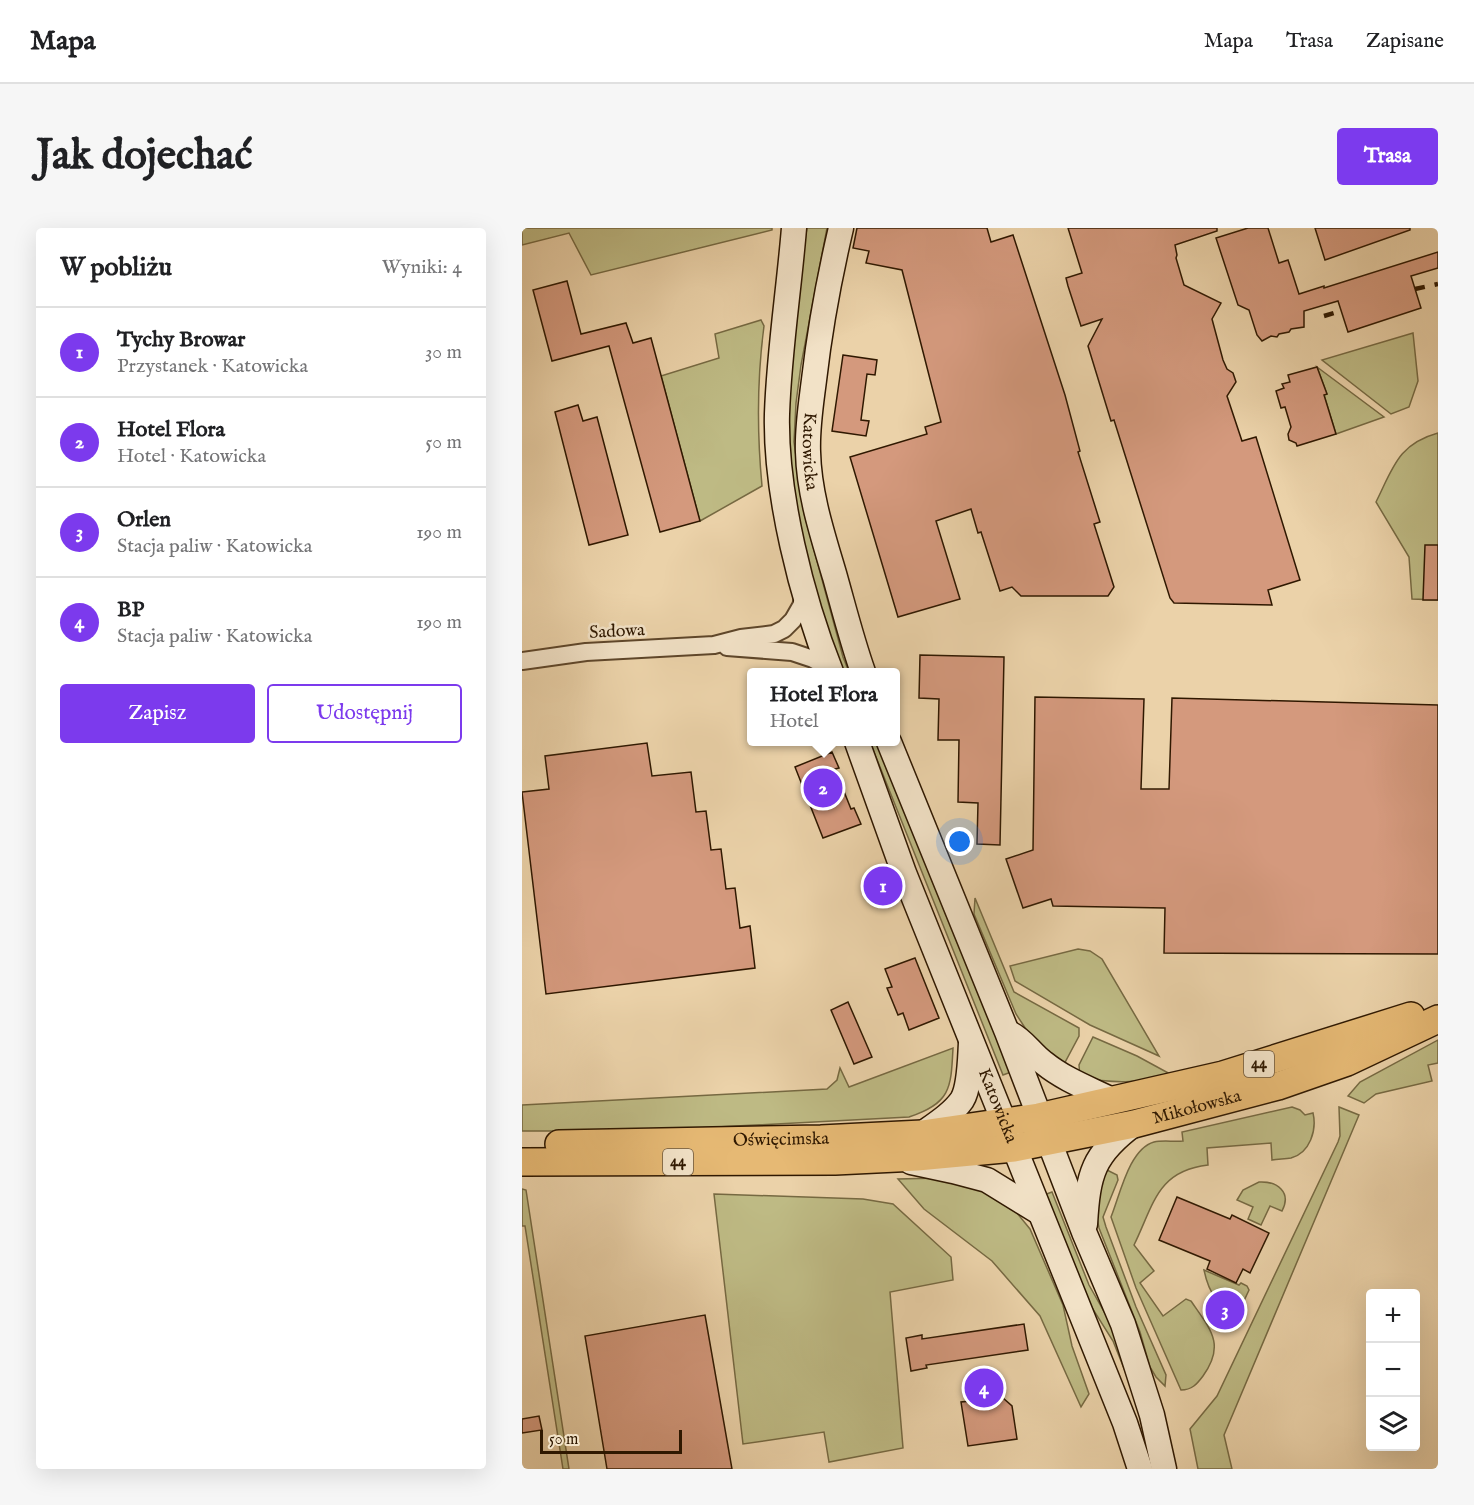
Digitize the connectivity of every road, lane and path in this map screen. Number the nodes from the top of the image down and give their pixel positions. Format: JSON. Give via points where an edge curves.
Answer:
{"nodes":[{"id":1,"x":794,"y":228,"type":"edge"},
{"id":2,"x":841,"y":228,"type":"edge"},
{"id":3,"x":805,"y":592,"type":"junction"},
{"id":4,"x":714,"y":645,"type":"junction"},
{"id":5,"x":522,"y":661,"type":"edge"},
{"id":6,"x":827,"y":668,"type":"edge"},
{"id":7,"x":829,"y":668,"type":"edge"},
{"id":8,"x":861,"y":668,"type":"edge"},
{"id":9,"x":859,"y":746,"type":"edge"},
{"id":10,"x":891,"y":746,"type":"edge"},
{"id":11,"x":1438,"y":1008,"type":"edge"},
{"id":12,"x":1438,"y":1018,"type":"edge"},
{"id":13,"x":1007,"y":1032,"type":"junction"},
{"id":14,"x":972,"y":1041,"type":"junction"},
{"id":15,"x":1114,"y":1101,"type":"junction"},
{"id":16,"x":1004,"y":1122,"type":"junction"},
{"id":17,"x":1134,"y":1124,"type":"junction"},
{"id":18,"x":1044,"y":1129,"type":"junction"},
{"id":19,"x":922,"y":1134,"type":"junction"},
{"id":20,"x":522,"y":1145,"type":"edge"},
{"id":21,"x":1014,"y":1148,"type":"junction"},
{"id":22,"x":894,"y":1158,"type":"junction"},
{"id":23,"x":522,"y":1162,"type":"edge"},
{"id":24,"x":1039,"y":1212,"type":"junction"},
{"id":25,"x":1084,"y":1232,"type":"junction"},
{"id":26,"x":1140,"y":1469,"type":"edge"},
{"id":27,"x":1164,"y":1469,"type":"edge"}],
"edges":[{"from":1,"to":3,"type":"main road","name":"Katowicka","via":[[777,415],[781,480]]},
{"from":2,"to":8,"type":"main road","name":"Katowicka","via":[[819,332],[808,453],[822,534]]},
{"from":3,"to":4,"type":"street","name":"Sadowa","via":[[793,620],[774,634]]},
{"from":3,"to":7,"type":"main road","name":"Katowicka"},
{"from":4,"to":5,"type":"street","name":"Sadowa","via":[[586,652]]},
{"from":4,"to":6,"type":"street","name":"Sadowa","via":[[792,652]]},
{"from":9,"to":14,"type":"main road","name":"Katowicka","via":[[904,873]]},
{"from":10,"to":13,"type":"main road","name":"Katowicka"},
{"from":11,"to":15,"type":"main road","name":"Mikołowska","number":"44","via":[[1224,1075]]},
{"from":12,"to":17,"type":"main road","name":"Mikołowska","number":"44","via":[[1329,1069]]},
{"from":13,"to":15,"type":"main road","via":[[1020,1038],[1041,1061],[1065,1078]]},
{"from":13,"to":18,"type":"main road","name":"Katowicka"},
{"from":14,"to":16,"type":"main road","name":"Katowicka"},
{"from":14,"to":19,"type":"main road","via":[[963,1099]]},
{"from":15,"to":18,"type":"main road","name":"Mikołowska","number":"44"},
{"from":16,"to":18,"type":"main road","name":"Oświęcimska","number":"44"},
{"from":16,"to":19,"type":"main road","name":"Oświęcimska","number":"44"},
{"from":16,"to":21,"type":"main road","name":"Katowicka"},
{"from":17,"to":18,"type":"main road","name":"Mikołowska","number":"44"},
{"from":17,"to":25,"type":"main road","via":[[1114,1138],[1097,1161],[1086,1197]]},
{"from":18,"to":21,"type":"main road","name":"Mikołowska","number":"44"},
{"from":18,"to":25,"type":"main road","name":"Katowicka"},
{"from":19,"to":20,"type":"main road","name":"Oświęcimska","number":"44"},
{"from":21,"to":22,"type":"main road","name":"Oświęcimska","number":"44"},
{"from":21,"to":24,"type":"main road","name":"Katowicka"},
{"from":22,"to":23,"type":"main road","name":"Oświęcimska","number":"44"},
{"from":22,"to":24,"type":"main road","via":[[987,1180]]},
{"from":24,"to":26,"type":"main road","name":"Katowicka"},
{"from":25,"to":27,"type":"main road","name":"Katowicka","via":[[1123,1324],[1152,1414]]}]}
